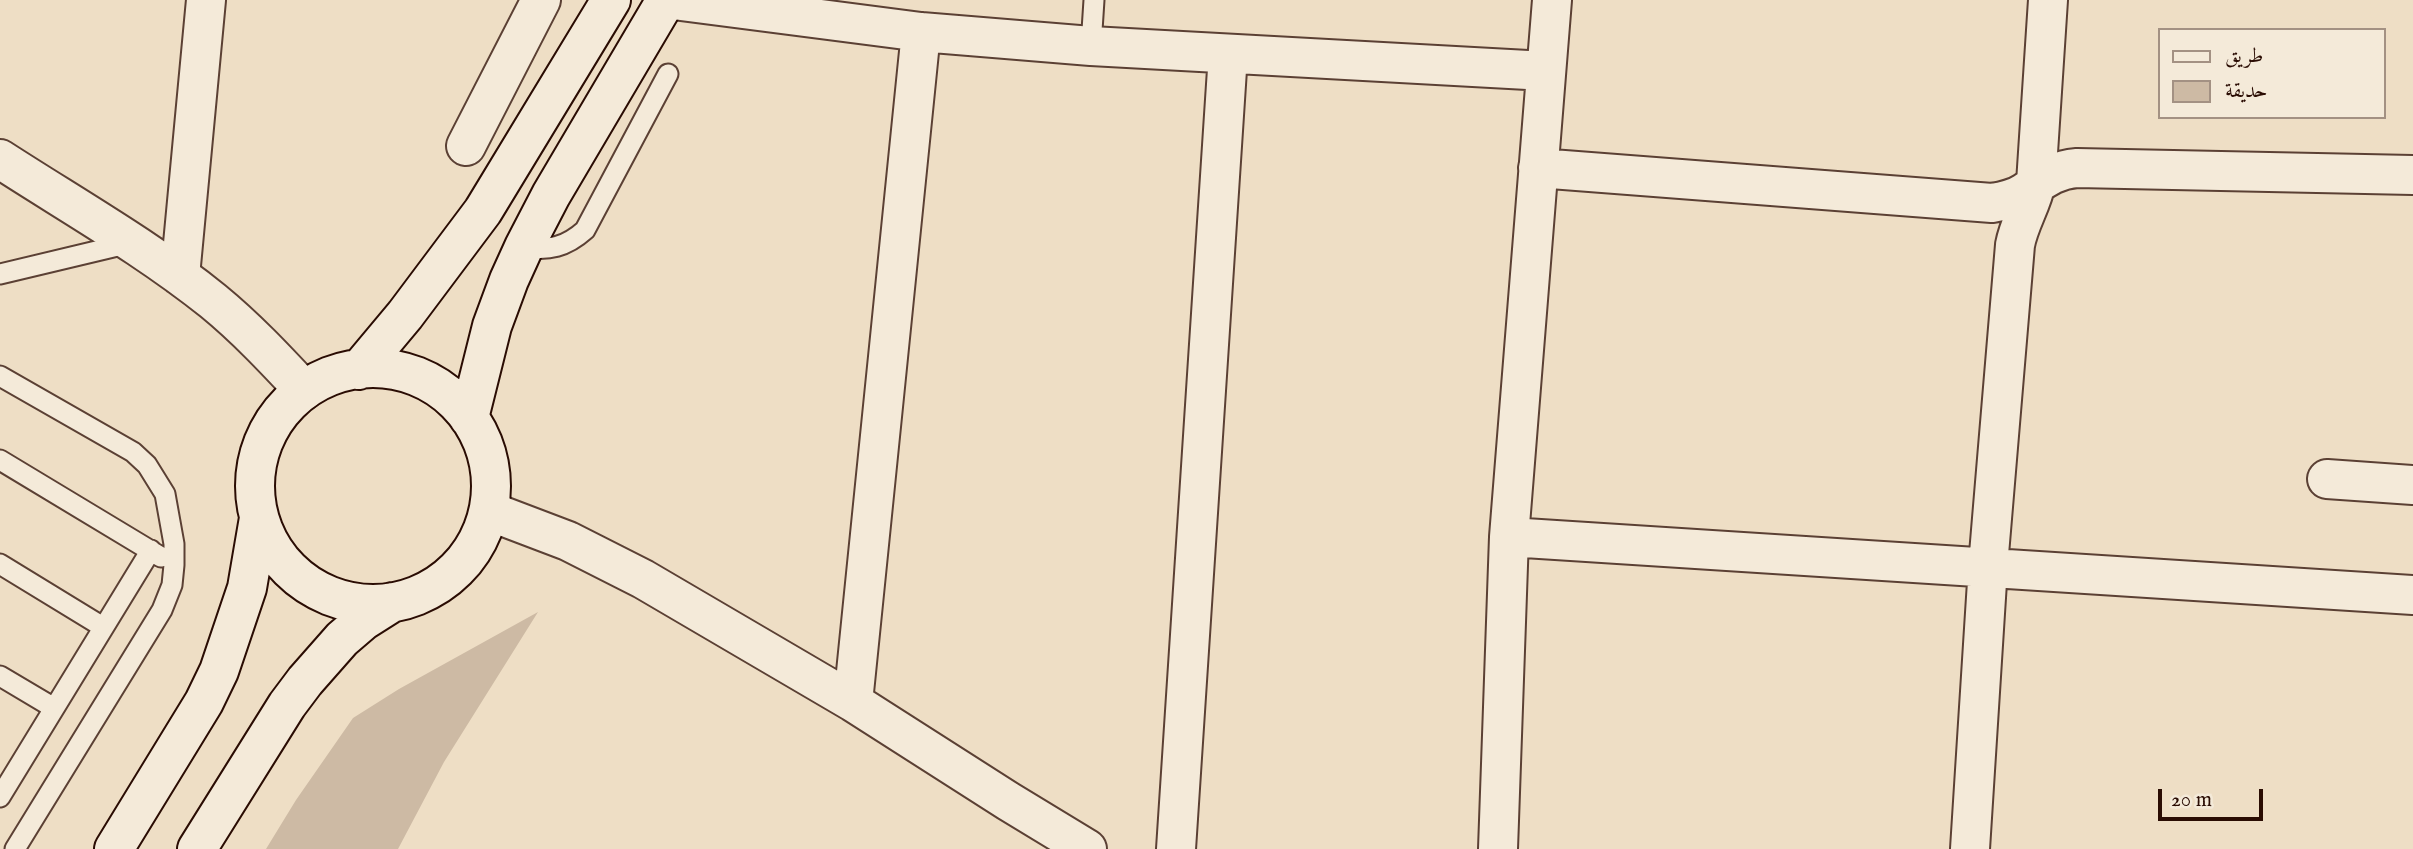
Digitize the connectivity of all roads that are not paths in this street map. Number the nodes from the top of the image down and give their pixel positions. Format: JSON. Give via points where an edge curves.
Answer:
{"nodes":[{"id":1,"x":206,"y":0,"type":"edge"},
{"id":2,"x":541,"y":0,"type":"edge"},
{"id":3,"x":611,"y":0,"type":"edge"},
{"id":4,"x":666,"y":0,"type":"edge"},
{"id":5,"x":673,"y":0,"type":"edge"},
{"id":6,"x":1094,"y":0,"type":"edge"},
{"id":7,"x":1552,"y":0,"type":"edge"},
{"id":8,"x":2048,"y":0,"type":"edge"},
{"id":9,"x":921,"y":32,"type":"junction"},
{"id":10,"x":1091,"y":46,"type":"junction"},
{"id":11,"x":1227,"y":54,"type":"junction"},
{"id":12,"x":1546,"y":71,"type":"junction"},
{"id":13,"x":668,"y":74,"type":"dead end"},
{"id":14,"x":466,"y":146,"type":"dead end"},
{"id":15,"x":0,"y":159,"type":"edge"},
{"id":16,"x":1538,"y":168,"type":"junction"},
{"id":17,"x":2413,"y":176,"type":"edge"},
{"id":18,"x":2036,"y":183,"type":"junction"},
{"id":19,"x":130,"y":243,"type":"junction"},
{"id":20,"x":524,"y":247,"type":"junction"},
{"id":21,"x":0,"y":274,"type":"edge"},
{"id":22,"x":180,"y":276,"type":"junction"},
{"id":23,"x":359,"y":370,"type":"junction"},
{"id":24,"x":0,"y":376,"type":"edge"},
{"id":25,"x":304,"y":390,"type":"junction"},
{"id":26,"x":469,"y":418,"type":"junction"},
{"id":27,"x":0,"y":460,"type":"edge"},
{"id":28,"x":2327,"y":479,"type":"dead end"},
{"id":29,"x":2413,"y":485,"type":"edge"},
{"id":30,"x":488,"y":511,"type":"junction"},
{"id":31,"x":259,"y":518,"type":"junction"},
{"id":32,"x":1509,"y":537,"type":"junction"},
{"id":33,"x":151,"y":550,"type":"junction"},
{"id":34,"x":0,"y":564,"type":"edge"},
{"id":35,"x":174,"y":565,"type":"junction"},
{"id":36,"x":1988,"y":566,"type":"junction"},
{"id":37,"x":2413,"y":595,"type":"edge"},
{"id":38,"x":393,"y":602,"type":"junction"},
{"id":39,"x":103,"y":627,"type":"junction"},
{"id":40,"x":0,"y":676,"type":"edge"},
{"id":41,"x":853,"y":702,"type":"junction"},
{"id":42,"x":54,"y":708,"type":"junction"},
{"id":43,"x":3,"y":785,"type":"edge"},
{"id":44,"x":15,"y":849,"type":"edge"},
{"id":45,"x":114,"y":849,"type":"edge"},
{"id":46,"x":197,"y":849,"type":"edge"},
{"id":47,"x":1087,"y":849,"type":"edge"},
{"id":48,"x":1176,"y":849,"type":"edge"},
{"id":49,"x":1498,"y":849,"type":"edge"},
{"id":50,"x":1970,"y":849,"type":"edge"}],
"edges":[{"from":1,"to":22,"type":"street"},
{"from":2,"to":14,"type":"street"},
{"from":3,"to":23,"type":"street","via":[[483,211]]},
{"from":4,"to":20,"type":"street"},
{"from":5,"to":9,"type":"street"},
{"from":6,"to":10,"type":"lane"},
{"from":7,"to":12,"type":"street"},
{"from":8,"to":18,"type":"street"},
{"from":9,"to":10,"type":"street"},
{"from":9,"to":41,"type":"street"},
{"from":10,"to":11,"type":"street"},
{"from":11,"to":12,"type":"street"},
{"from":11,"to":48,"type":"street"},
{"from":12,"to":16,"type":"street"},
{"from":13,"to":20,"type":"lane","via":[[585,230],[557,247]]},
{"from":15,"to":19,"type":"street"},
{"from":16,"to":18,"type":"street","via":[[1992,203],[2010,200]]},
{"from":16,"to":32,"type":"street"},
{"from":17,"to":18,"type":"street","via":[[2077,168],[2061,169]]},
{"from":18,"to":36,"type":"street","via":[[2015,245]]},
{"from":19,"to":21,"type":"lane"},
{"from":19,"to":22,"type":"street"},
{"from":20,"to":26,"type":"street","via":[[492,326]]},
{"from":22,"to":25,"type":"street","via":[[246,329]]},
{"from":23,"to":25,"type":"street","via":[[340,373]]},
{"from":23,"to":26,"type":"street","via":[[384,369],[421,379],[452,399]]},
{"from":24,"to":35,"type":"lane","via":[[133,452],[147,465],[165,494]]},
{"from":25,"to":31,"type":"street","via":[[283,410],[257,461],[254,490]]},
{"from":26,"to":30,"type":"street","via":[[488,462]]},
{"from":27,"to":33,"type":"lane"},
{"from":28,"to":29,"type":"street"},
{"from":30,"to":38,"type":"street","via":[[482,533],[455,571],[416,597]]},
{"from":30,"to":41,"type":"street","via":[[568,541],[643,579]]},
{"from":31,"to":38,"type":"street","via":[[273,550],[295,576],[325,594],[359,604]]},
{"from":31,"to":45,"type":"street","via":[[247,589],[219,671]]},
{"from":32,"to":36,"type":"street"},
{"from":32,"to":49,"type":"street"},
{"from":33,"to":35,"type":"lane"},
{"from":33,"to":39,"type":"lane"},
{"from":34,"to":39,"type":"lane"},
{"from":35,"to":44,"type":"lane","via":[[162,610]]},
{"from":36,"to":37,"type":"street"},
{"from":36,"to":50,"type":"street"},
{"from":38,"to":46,"type":"street","via":[[342,639],[305,681]]},
{"from":39,"to":42,"type":"lane"},
{"from":40,"to":42,"type":"lane"},
{"from":41,"to":47,"type":"street"},
{"from":42,"to":43,"type":"lane"}]}
